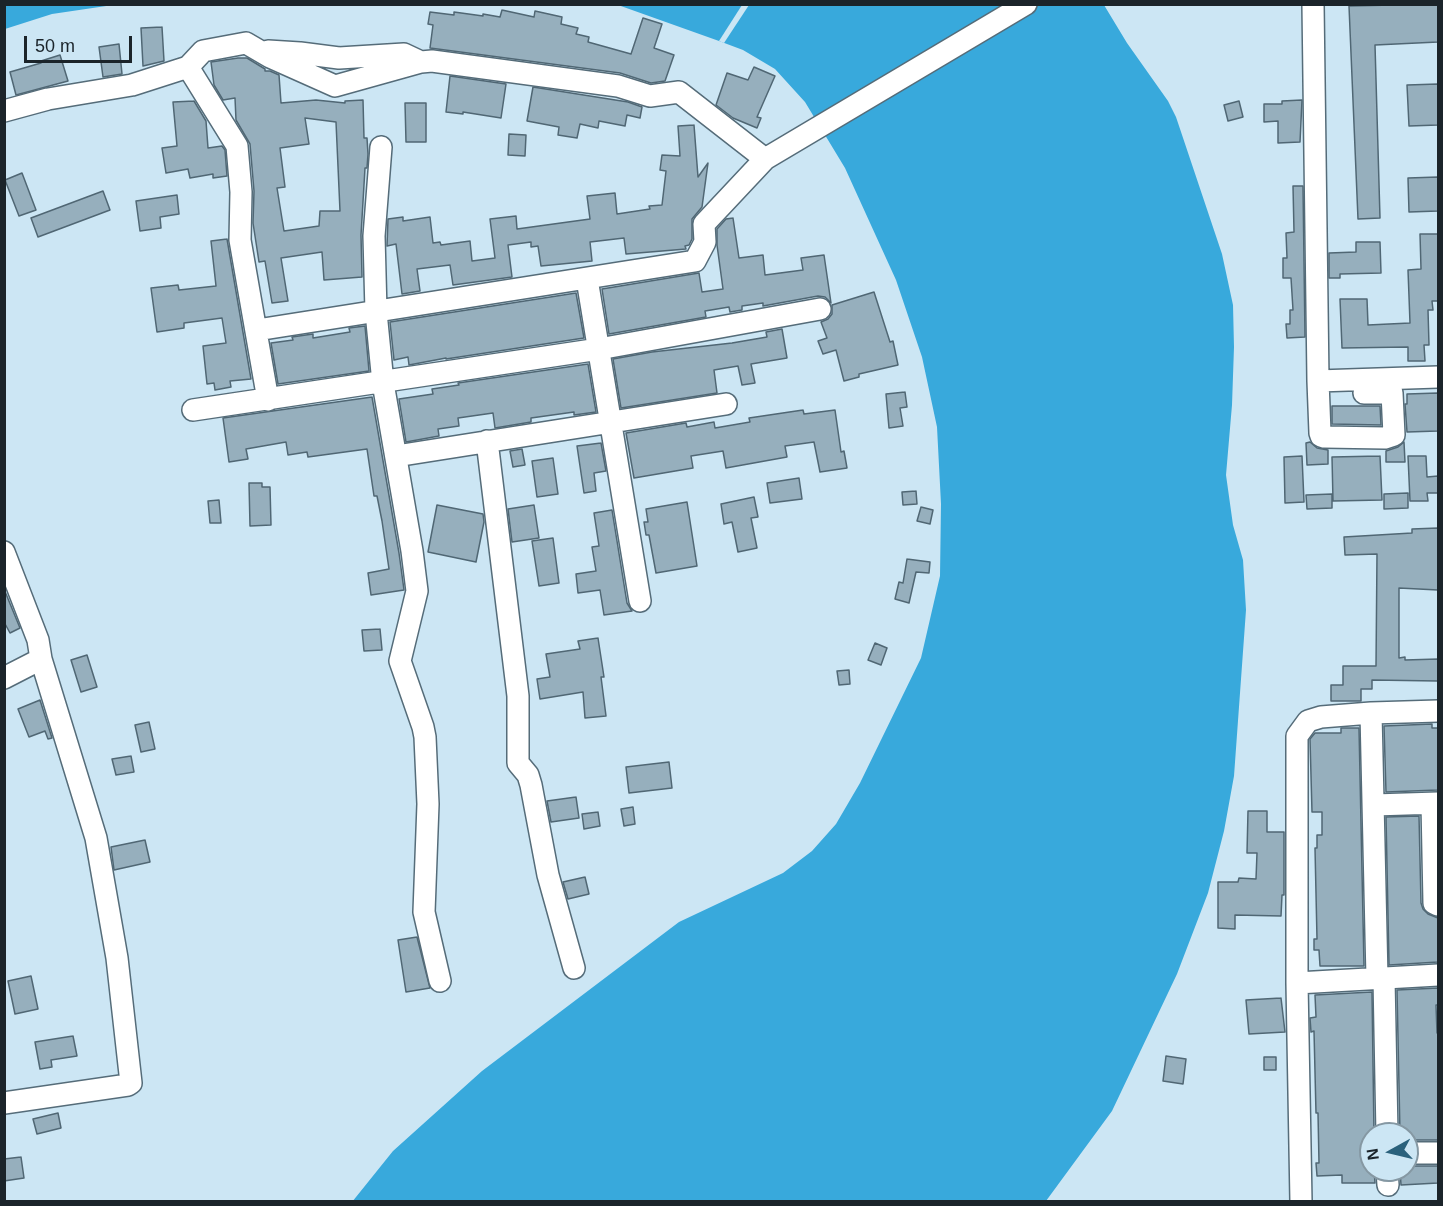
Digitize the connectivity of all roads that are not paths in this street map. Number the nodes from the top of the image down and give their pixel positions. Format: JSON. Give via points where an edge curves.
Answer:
{"nodes":[{"id":1,"x":1026,"y":4,"type":"edge"},
{"id":2,"x":1313,"y":4,"type":"edge"},
{"id":3,"x":259,"y":51,"type":"junction"},
{"id":4,"x":421,"y":62,"type":"junction"},
{"id":5,"x":188,"y":67,"type":"junction"},
{"id":6,"x":4,"y":111,"type":"edge"},
{"id":7,"x":381,"y":147,"type":"dead end"},
{"id":8,"x":765,"y":159,"type":"junction"},
{"id":9,"x":587,"y":279,"type":"junction"},
{"id":10,"x":820,"y":309,"type":"dead end"},
{"id":11,"x":376,"y":312,"type":"junction"},
{"id":12,"x":257,"y":330,"type":"junction"},
{"id":13,"x":598,"y":349,"type":"junction"},
{"id":14,"x":1438,"y":377,"type":"edge"},
{"id":15,"x":383,"y":383,"type":"junction"},
{"id":16,"x":268,"y":400,"type":"junction"},
{"id":17,"x":726,"y":404,"type":"dead end"},
{"id":18,"x":194,"y":410,"type":"dead end"},
{"id":19,"x":610,"y":421,"type":"junction"},
{"id":20,"x":487,"y":441,"type":"junction"},
{"id":21,"x":396,"y":456,"type":"junction"},
{"id":22,"x":4,"y":552,"type":"edge"},
{"id":23,"x":640,"y":601,"type":"dead end"},
{"id":24,"x":41,"y":659,"type":"junction"},
{"id":25,"x":4,"y":678,"type":"edge"},
{"id":26,"x":1438,"y":711,"type":"edge"},
{"id":27,"x":1371,"y":712,"type":"junction"},
{"id":28,"x":1435,"y":804,"type":"edge"},
{"id":29,"x":1374,"y":805,"type":"junction"},
{"id":30,"x":1438,"y":905,"type":"edge"},
{"id":31,"x":574,"y":968,"type":"dead end"},
{"id":32,"x":1438,"y":975,"type":"edge"},
{"id":33,"x":1381,"y":978,"type":"junction"},
{"id":34,"x":440,"y":981,"type":"dead end"},
{"id":35,"x":1297,"y":982,"type":"junction"},
{"id":36,"x":4,"y":1103,"type":"edge"},
{"id":37,"x":1387,"y":1122,"type":"edge"},
{"id":38,"x":1438,"y":1153,"type":"edge"},
{"id":39,"x":1419,"y":1154,"type":"edge"},
{"id":40,"x":1301,"y":1202,"type":"edge"}],
"edges":[{"from":1,"to":8,"type":"street"},
{"from":2,"to":14,"type":"street","via":[[1318,387]]},
{"from":3,"to":4,"type":"street","via":[[339,58],[404,54]]},
{"from":3,"to":4,"type":"street","via":[[335,86]]},
{"from":3,"to":5,"type":"street","via":[[246,44],[203,51]]},
{"from":4,"to":8,"type":"street","via":[[618,86],[650,96],[679,92]]},
{"from":5,"to":6,"type":"street","via":[[132,85],[48,99]]},
{"from":5,"to":12,"type":"street","via":[[237,146],[240,240]]},
{"from":7,"to":11,"type":"street","via":[[374,236]]},
{"from":8,"to":9,"type":"street","via":[[704,224],[705,242],[695,261]]},
{"from":9,"to":11,"type":"street"},
{"from":9,"to":13,"type":"street"},
{"from":10,"to":13,"type":"street"},
{"from":11,"to":12,"type":"street"},
{"from":11,"to":15,"type":"street"},
{"from":12,"to":16,"type":"street"},
{"from":13,"to":15,"type":"street"},
{"from":13,"to":19,"type":"street"},
{"from":15,"to":16,"type":"street"},
{"from":15,"to":21,"type":"street"},
{"from":16,"to":18,"type":"street"},
{"from":17,"to":19,"type":"street"},
{"from":19,"to":20,"type":"street"},
{"from":19,"to":23,"type":"street"},
{"from":20,"to":21,"type":"street"},
{"from":20,"to":31,"type":"street","via":[[519,696],[518,763],[531,785],[548,875]]},
{"from":21,"to":34,"type":"street","via":[[417,591],[400,661],[425,736],[428,804],[424,912]]},
{"from":22,"to":24,"type":"street","via":[[38,640]]},
{"from":24,"to":25,"type":"street"},
{"from":24,"to":36,"type":"street","via":[[96,838],[117,958],[131,1083]]},
{"from":26,"to":27,"type":"street"},
{"from":27,"to":29,"type":"street"},
{"from":27,"to":35,"type":"street","via":[[1308,721],[1297,736]]},
{"from":28,"to":29,"type":"street"},
{"from":28,"to":30,"type":"street","via":[[1434,903]]},
{"from":29,"to":33,"type":"street"},
{"from":32,"to":33,"type":"street"},
{"from":33,"to":35,"type":"street"},
{"from":33,"to":37,"type":"street"},
{"from":35,"to":40,"type":"street"},
{"from":38,"to":39,"type":"street"}]}
